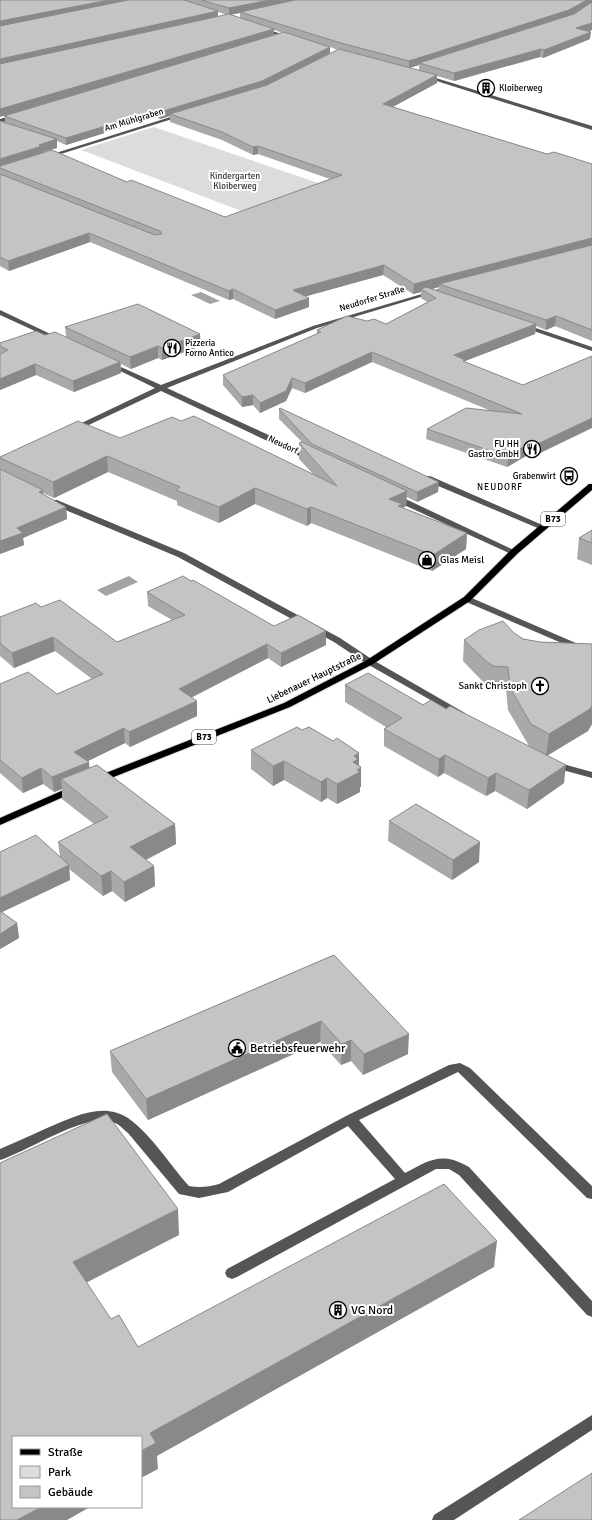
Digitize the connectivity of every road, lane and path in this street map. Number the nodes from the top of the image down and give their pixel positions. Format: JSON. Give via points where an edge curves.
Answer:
{"nodes":[{"id":1,"x":252,"y":26,"type":"edge"},
{"id":2,"x":283,"y":36,"type":"junction"},
{"id":3,"x":275,"y":38,"type":"edge"},
{"id":4,"x":297,"y":40,"type":"edge"},
{"id":5,"x":417,"y":74,"type":"edge"},
{"id":6,"x":188,"y":113,"type":"edge"},
{"id":7,"x":23,"y":114,"type":"edge"},
{"id":8,"x":0,"y":121,"type":"edge"},
{"id":9,"x":0,"y":125,"type":"edge"},
{"id":10,"x":7,"y":127,"type":"edge"},
{"id":11,"x":592,"y":128,"type":"edge"},
{"id":12,"x":63,"y":147,"type":"edge"},
{"id":13,"x":70,"y":149,"type":"junction"},
{"id":14,"x":42,"y":158,"type":"edge"},
{"id":15,"x":456,"y":285,"type":"edge"},
{"id":16,"x":426,"y":293,"type":"junction"},
{"id":17,"x":440,"y":298,"type":"edge"},
{"id":18,"x":0,"y":312,"type":"edge"},
{"id":19,"x":520,"y":324,"type":"edge"},
{"id":20,"x":63,"y":342,"type":"edge"},
{"id":21,"x":592,"y":349,"type":"edge"},
{"id":22,"x":105,"y":361,"type":"edge"},
{"id":23,"x":161,"y":388,"type":"junction"},
{"id":24,"x":63,"y":435,"type":"edge"},
{"id":25,"x":319,"y":462,"type":"edge"},
{"id":26,"x":421,"y":476,"type":"edge"},
{"id":27,"x":592,"y":486,"type":"edge"},
{"id":28,"x":389,"y":495,"type":"edge"},
{"id":29,"x":46,"y":498,"type":"edge"},
{"id":30,"x":544,"y":527,"type":"junction"},
{"id":31,"x":514,"y":552,"type":"junction"},
{"id":32,"x":467,"y":599,"type":"junction"},
{"id":33,"x":592,"y":654,"type":"edge"},
{"id":34,"x":370,"y":662,"type":"junction"},
{"id":35,"x":470,"y":719,"type":"edge"},
{"id":36,"x":546,"y":762,"type":"edge"},
{"id":37,"x":592,"y":775,"type":"edge"},
{"id":38,"x":0,"y":822,"type":"edge"},
{"id":39,"x":350,"y":1119,"type":"junction"},
{"id":40,"x":0,"y":1155,"type":"edge"},
{"id":41,"x":404,"y":1181,"type":"junction"},
{"id":42,"x":592,"y":1194,"type":"edge"},
{"id":43,"x":232,"y":1273,"type":"dead end"},
{"id":44,"x":592,"y":1311,"type":"edge"},
{"id":45,"x":592,"y":1422,"type":"edge"},
{"id":46,"x":440,"y":1520,"type":"edge"}],
"edges":[{"from":1,"to":2,"type":"street"},
{"from":2,"to":3,"type":"street"},
{"from":2,"to":4,"type":"street"},
{"from":5,"to":11,"type":"street"},
{"from":6,"to":13,"type":"street","name":"Am Mühlgraben"},
{"from":7,"to":8,"type":"street"},
{"from":9,"to":10,"type":"street"},
{"from":12,"to":13,"type":"street"},
{"from":13,"to":14,"type":"street","name":"Am Mühlgraben"},
{"from":15,"to":16,"type":"street"},
{"from":16,"to":17,"type":"street"},
{"from":16,"to":23,"type":"street","name":"Neudorfer Straße","via":[[315,327]]},
{"from":18,"to":20,"type":"street"},
{"from":19,"to":21,"type":"street"},
{"from":22,"to":23,"type":"street"},
{"from":23,"to":24,"type":"street","name":"Neudorfer Straße"},
{"from":23,"to":25,"type":"street","name":"Neudorf"},
{"from":26,"to":30,"type":"street"},
{"from":27,"to":30,"type":"main road","name":"Liebenauer Hauptstraße","number":"B73"},
{"from":28,"to":31,"type":"street"},
{"from":29,"to":34,"type":"street","via":[[181,554],[337,640]]},
{"from":30,"to":31,"type":"main road","name":"Liebenauer Hauptstraße","number":"B73"},
{"from":31,"to":32,"type":"main road","name":"Liebenauer Hauptstraße","number":"B73"},
{"from":32,"to":33,"type":"street"},
{"from":32,"to":34,"type":"main road","name":"Liebenauer Hauptstraße","number":"B73"},
{"from":34,"to":35,"type":"street","name":"Liebenauer Hauptstraße"},
{"from":34,"to":38,"type":"main road","name":"Liebenauer Hauptstraße","number":"B73","via":[[287,705],[66,792]]},
{"from":36,"to":37,"type":"street"},
{"from":39,"to":40,"type":"street","via":[[223,1188],[206,1193],[184,1190],[131,1128],[118,1118],[109,1116],[97,1114],[83,1118]]},
{"from":39,"to":41,"type":"street"},
{"from":39,"to":42,"type":"street","via":[[453,1068],[460,1067]]},
{"from":41,"to":43,"type":"street"},
{"from":41,"to":44,"type":"street","via":[[434,1164],[455,1165],[464,1171]]},
{"from":45,"to":46,"type":"street"}]}
